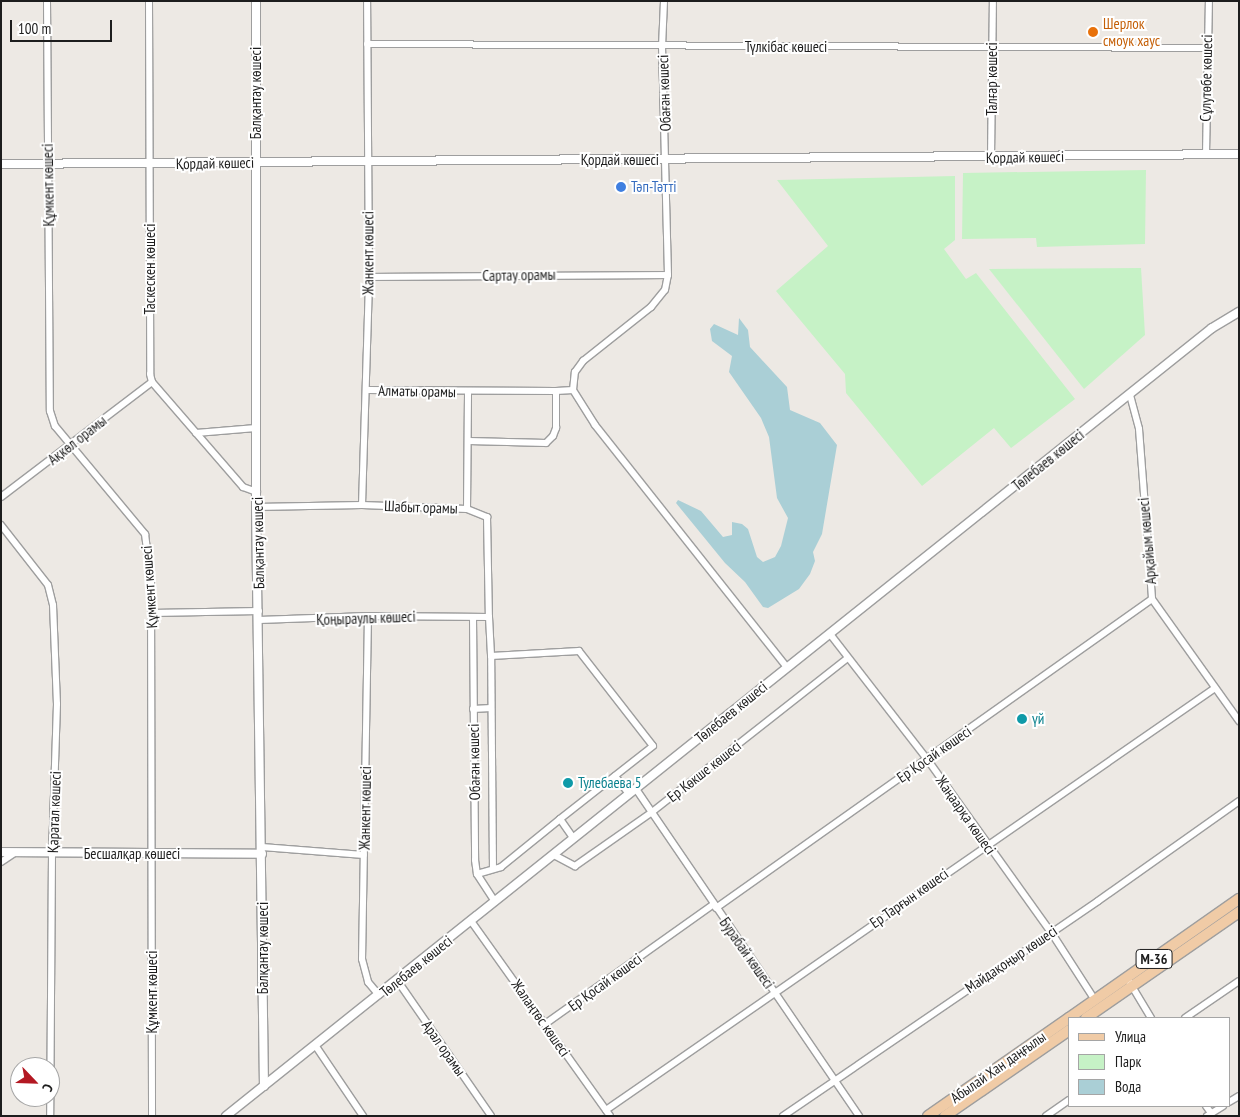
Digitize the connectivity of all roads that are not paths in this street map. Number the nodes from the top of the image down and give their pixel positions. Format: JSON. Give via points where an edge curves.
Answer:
{"nodes":[{"id":1,"x":47,"y":1,"type":"edge"},
{"id":2,"x":149,"y":1,"type":"edge"},
{"id":3,"x":256,"y":1,"type":"edge"},
{"id":4,"x":367,"y":1,"type":"edge"},
{"id":5,"x":664,"y":1,"type":"edge"},
{"id":6,"x":993,"y":1,"type":"edge"},
{"id":7,"x":1208,"y":1,"type":"edge"},
{"id":8,"x":367,"y":44,"type":"junction"},
{"id":9,"x":662,"y":47,"type":"junction"},
{"id":10,"x":992,"y":48,"type":"junction"},
{"id":11,"x":1206,"y":48,"type":"junction"},
{"id":12,"x":1206,"y":154,"type":"junction"},
{"id":13,"x":1239,"y":154,"type":"edge"},
{"id":14,"x":991,"y":158,"type":"junction"},
{"id":15,"x":667,"y":159,"type":"junction"},
{"id":16,"x":368,"y":161,"type":"junction"},
{"id":17,"x":256,"y":162,"type":"junction"},
{"id":18,"x":1,"y":164,"type":"edge"},
{"id":19,"x":49,"y":164,"type":"junction"},
{"id":20,"x":150,"y":165,"type":"junction"},
{"id":21,"x":668,"y":275,"type":"junction"},
{"id":22,"x":369,"y":277,"type":"junction"},
{"id":23,"x":1239,"y":312,"type":"edge"},
{"id":24,"x":152,"y":382,"type":"junction"},
{"id":25,"x":366,"y":390,"type":"junction"},
{"id":26,"x":573,"y":390,"type":"junction"},
{"id":27,"x":468,"y":391,"type":"junction"},
{"id":28,"x":556,"y":391,"type":"junction"},
{"id":29,"x":1130,"y":395,"type":"junction"},
{"id":30,"x":256,"y":428,"type":"junction"},
{"id":31,"x":196,"y":433,"type":"junction"},
{"id":32,"x":469,"y":441,"type":"junction"},
{"id":33,"x":70,"y":445,"type":"junction"},
{"id":34,"x":256,"y":492,"type":"junction"},
{"id":35,"x":1,"y":497,"type":"edge"},
{"id":36,"x":362,"y":505,"type":"junction"},
{"id":37,"x":256,"y":507,"type":"junction"},
{"id":38,"x":467,"y":509,"type":"junction"},
{"id":39,"x":1,"y":525,"type":"edge"},
{"id":40,"x":1152,"y":599,"type":"junction"},
{"id":41,"x":259,"y":611,"type":"junction"},
{"id":42,"x":152,"y":613,"type":"junction"},
{"id":43,"x":368,"y":616,"type":"junction"},
{"id":44,"x":489,"y":617,"type":"junction"},
{"id":45,"x":473,"y":618,"type":"junction"},
{"id":46,"x":259,"y":620,"type":"junction"},
{"id":47,"x":830,"y":634,"type":"junction"},
{"id":48,"x":491,"y":656,"type":"junction"},
{"id":49,"x":848,"y":658,"type":"junction"},
{"id":50,"x":787,"y":667,"type":"junction"},
{"id":51,"x":1215,"y":688,"type":"junction"},
{"id":52,"x":492,"y":708,"type":"junction"},
{"id":53,"x":474,"y":709,"type":"junction"},
{"id":54,"x":1239,"y":721,"type":"edge"},
{"id":55,"x":927,"y":759,"type":"junction"},
{"id":56,"x":615,"y":776,"type":"junction"},
{"id":57,"x":636,"y":789,"type":"junction"},
{"id":58,"x":629,"y":794,"type":"junction"},
{"id":59,"x":1239,"y":801,"type":"edge"},
{"id":60,"x":652,"y":812,"type":"junction"},
{"id":61,"x":560,"y":819,"type":"junction"},
{"id":62,"x":574,"y":839,"type":"junction"},
{"id":63,"x":986,"y":844,"type":"junction"},
{"id":64,"x":262,"y":851,"type":"junction"},
{"id":65,"x":1,"y":852,"type":"edge"},
{"id":66,"x":16,"y":852,"type":"junction"},
{"id":67,"x":152,"y":853,"type":"junction"},
{"id":68,"x":52,"y":854,"type":"junction"},
{"id":69,"x":364,"y":855,"type":"junction"},
{"id":70,"x":554,"y":855,"type":"junction"},
{"id":71,"x":1,"y":862,"type":"edge"},
{"id":72,"x":493,"y":869,"type":"junction"},
{"id":73,"x":477,"y":874,"type":"junction"},
{"id":74,"x":1239,"y":899,"type":"edge"},
{"id":75,"x":495,"y":902,"type":"junction"},
{"id":76,"x":715,"y":906,"type":"junction"},
{"id":77,"x":1239,"y":912,"type":"edge"},
{"id":78,"x":471,"y":921,"type":"junction"},
{"id":79,"x":1051,"y":932,"type":"junction"},
{"id":80,"x":397,"y":980,"type":"junction"},
{"id":81,"x":1239,"y":981,"type":"edge"},
{"id":82,"x":1129,"y":983,"type":"junction"},
{"id":83,"x":774,"y":992,"type":"junction"},
{"id":84,"x":379,"y":995,"type":"junction"},
{"id":85,"x":1095,"y":1000,"type":"junction"},
{"id":86,"x":1070,"y":1017,"type":"edge"},
{"id":87,"x":1087,"y":1017,"type":"edge"},
{"id":88,"x":1150,"y":1017,"type":"edge"},
{"id":89,"x":1186,"y":1017,"type":"edge"},
{"id":90,"x":1068,"y":1019,"type":"edge"},
{"id":91,"x":546,"y":1024,"type":"junction"},
{"id":92,"x":1068,"y":1031,"type":"edge"},
{"id":93,"x":315,"y":1046,"type":"junction"},
{"id":94,"x":834,"y":1080,"type":"junction"},
{"id":95,"x":264,"y":1086,"type":"junction"},
{"id":96,"x":1068,"y":1101,"type":"edge"},
{"id":97,"x":1221,"y":1107,"type":"edge"},
{"id":98,"x":608,"y":1113,"type":"edge"},
{"id":99,"x":1209,"y":1114,"type":"edge"},
{"id":100,"x":230,"y":1115,"type":"edge"},
{"id":101,"x":50,"y":1116,"type":"edge"},
{"id":102,"x":152,"y":1116,"type":"edge"},
{"id":103,"x":363,"y":1116,"type":"edge"},
{"id":104,"x":491,"y":1116,"type":"edge"},
{"id":105,"x":783,"y":1116,"type":"edge"},
{"id":106,"x":859,"y":1116,"type":"edge"},
{"id":107,"x":928,"y":1116,"type":"edge"},
{"id":108,"x":945,"y":1116,"type":"edge"},
{"id":109,"x":1046,"y":1116,"type":"edge"}],
"edges":[{"from":1,"to":19,"type":"street","name":"Құмкент көшесі"},
{"from":2,"to":20,"type":"street","name":"Таскескен көшесі"},
{"from":3,"to":17,"type":"street","name":"Балқантау көшесі"},
{"from":4,"to":8,"type":"street","name":"Жанкент көшесі"},
{"from":5,"to":9,"type":"street","name":"Обаған көшесі"},
{"from":6,"to":10,"type":"street","name":"Талғар көшесі"},
{"from":7,"to":11,"type":"street","name":"Сұлутөбе көшесі"},
{"from":8,"to":9,"type":"street","name":"Түлкібас көшесі"},
{"from":8,"to":16,"type":"street","name":"Жанкент көшесі"},
{"from":9,"to":10,"type":"street","name":"Түлкібас көшесі"},
{"from":9,"to":15,"type":"street","name":"Обаған көшесі"},
{"from":10,"to":11,"type":"street","name":"Түлкібас көшесі"},
{"from":10,"to":14,"type":"street","name":"Талғар көшесі"},
{"from":11,"to":12,"type":"street","name":"Сұлутөбе көшесі"},
{"from":12,"to":13,"type":"street","name":"Қордай көшесі"},
{"from":12,"to":14,"type":"street","name":"Қордай көшесі"},
{"from":14,"to":15,"type":"street","name":"Қордай көшесі"},
{"from":15,"to":16,"type":"street","name":"Қордай көшесі"},
{"from":15,"to":21,"type":"street","name":"Обаған көшесі"},
{"from":16,"to":17,"type":"street","name":"Қордай көшесі"},
{"from":16,"to":22,"type":"street","name":"Жанкент көшесі"},
{"from":17,"to":20,"type":"street","name":"Қордай көшесі"},
{"from":17,"to":30,"type":"street","name":"Балқантау көшесі"},
{"from":18,"to":19,"type":"street","name":"Қордай көшесі"},
{"from":19,"to":20,"type":"street","name":"Қордай көшесі"},
{"from":19,"to":33,"type":"street","name":"Құмкент көшесі","via":[[50,411],[55,426]]},
{"from":20,"to":24,"type":"street","name":"Таскескен көшесі"},
{"from":21,"to":22,"type":"street","name":"Сартау орамы"},
{"from":21,"to":26,"type":"street","via":[[665,290],[651,307],[583,361],[575,372]]},
{"from":22,"to":25,"type":"street","name":"Жанкент көшесі"},
{"from":23,"to":29,"type":"street","name":"Төлебаев көшесі","via":[[1212,328]]},
{"from":24,"to":31,"type":"street"},
{"from":24,"to":33,"type":"street","name":"Ақкөл орамы"},
{"from":25,"to":27,"type":"street","name":"Алматы орамы"},
{"from":25,"to":36,"type":"street","name":"Жанкент көшесі"},
{"from":26,"to":28,"type":"street","name":"Алматы орамы"},
{"from":26,"to":50,"type":"street","via":[[595,425]]},
{"from":27,"to":28,"type":"street","name":"Алматы орамы"},
{"from":27,"to":32,"type":"street","name":"Шабыт орамы"},
{"from":28,"to":32,"type":"street","via":[[556,428],[554,436],[546,443]]},
{"from":29,"to":40,"type":"street","name":"Арқайым көшесі","via":[[1138,421]]},
{"from":29,"to":47,"type":"street","name":"Төлебаев көшесі"},
{"from":30,"to":31,"type":"street"},
{"from":30,"to":34,"type":"street","name":"Балқантау көшесі"},
{"from":31,"to":34,"type":"street","via":[[243,487]]},
{"from":32,"to":38,"type":"street","name":"Шабыт орамы"},
{"from":33,"to":35,"type":"street","name":"Ақкөл орамы"},
{"from":33,"to":42,"type":"street","name":"Құмкент көшесі","via":[[144,534]]},
{"from":34,"to":37,"type":"street","name":"Балқантау көшесі"},
{"from":36,"to":37,"type":"street","name":"Шабыт орамы"},
{"from":36,"to":38,"type":"street","name":"Шабыт орамы"},
{"from":37,"to":41,"type":"street","name":"Балқантау көшесі"},
{"from":38,"to":44,"type":"street","via":[[487,517]]},
{"from":39,"to":68,"type":"street","name":"Қаратал көшесі","via":[[48,585],[53,605],[57,704]]},
{"from":40,"to":51,"type":"street","name":"Арқайым көшесі"},
{"from":40,"to":55,"type":"street","name":"Ер Қосай көшесі"},
{"from":41,"to":42,"type":"street"},
{"from":41,"to":46,"type":"street","name":"Балқантау көшесі"},
{"from":42,"to":67,"type":"street","name":"Құмкент көшесі"},
{"from":43,"to":45,"type":"street","name":"Қоңыраулы көшесі"},
{"from":43,"to":46,"type":"street","name":"Қоңыраулы көшесі"},
{"from":43,"to":69,"type":"street","name":"Жанкент көшесі"},
{"from":44,"to":45,"type":"street","name":"Қоңыраулы көшесі"},
{"from":44,"to":48,"type":"street"},
{"from":45,"to":53,"type":"street","name":"Обаған көшесі"},
{"from":46,"to":64,"type":"street","name":"Балқантау көшесі"},
{"from":47,"to":49,"type":"street","name":"Жаңаарқа көшесі"},
{"from":47,"to":50,"type":"street","name":"Төлебаев көшесі"},
{"from":48,"to":52,"type":"street"},
{"from":48,"to":56,"type":"street","via":[[579,651],[653,746]]},
{"from":49,"to":55,"type":"street","name":"Жаңаарқа көшесі"},
{"from":49,"to":60,"type":"street","name":"Ер Көкше көшесі"},
{"from":50,"to":57,"type":"street","name":"Төлебаев көшесі"},
{"from":51,"to":54,"type":"street","name":"Арқайым көшесі"},
{"from":51,"to":63,"type":"street","name":"Ер Тарғын көшесі"},
{"from":52,"to":53,"type":"street"},
{"from":52,"to":72,"type":"street"},
{"from":53,"to":73,"type":"street","name":"Обаған көшесі"},
{"from":55,"to":63,"type":"street","name":"Жаңаарқа көшесі"},
{"from":55,"to":76,"type":"street","name":"Ер Қосай көшесі"},
{"from":56,"to":58,"type":"street"},
{"from":56,"to":61,"type":"street"},
{"from":57,"to":58,"type":"street","name":"Төлебаев көшесі"},
{"from":57,"to":60,"type":"street","name":"Бурабай көшесі"},
{"from":58,"to":62,"type":"street","name":"Төлебаев көшесі"},
{"from":59,"to":79,"type":"street","name":"Майдақоңыр көшесі"},
{"from":60,"to":70,"type":"street","name":"Ер Көкше көшесі","via":[[575,866]]},
{"from":60,"to":76,"type":"street","name":"Бурабай көшесі"},
{"from":61,"to":62,"type":"street"},
{"from":61,"to":72,"type":"street","via":[[501,867]]},
{"from":62,"to":70,"type":"street","name":"Төлебаев көшесі"},
{"from":63,"to":79,"type":"street","name":"Жаңаарқа көшесі"},
{"from":63,"to":83,"type":"street","name":"Ер Тарғын көшесі"},
{"from":64,"to":67,"type":"street","name":"Бесшалқар көшесі"},
{"from":64,"to":69,"type":"street"},
{"from":64,"to":95,"type":"street","name":"Балқантау көшесі"},
{"from":65,"to":66,"type":"street","name":"Бесшалқар көшесі"},
{"from":66,"to":68,"type":"street","name":"Бесшалқар көшесі"},
{"from":66,"to":71,"type":"street"},
{"from":67,"to":68,"type":"street","name":"Бесшалқар көшесі"},
{"from":67,"to":102,"type":"street","name":"Құмкент көшесі"},
{"from":68,"to":101,"type":"street","name":"Қаратал көшесі"},
{"from":69,"to":84,"type":"street","name":"Жанкент көшесі","via":[[363,971]]},
{"from":70,"to":75,"type":"street","name":"Төлебаев көшесі"},
{"from":72,"to":73,"type":"street"},
{"from":73,"to":75,"type":"street"},
{"from":74,"to":82,"type":"main road","name":"Абылай Хан даңғылы","number":"M-36"},
{"from":75,"to":78,"type":"street","name":"Төлебаев көшесі"},
{"from":76,"to":83,"type":"street","name":"Бурабай көшесі"},
{"from":76,"to":91,"type":"street","name":"Ер Қосай көшесі"},
{"from":77,"to":82,"type":"main road","name":"Абылай Хан даңғылы","number":"M-36"},
{"from":78,"to":80,"type":"street","name":"Төлебаев көшесі"},
{"from":78,"to":91,"type":"street","name":"Жалаңтөс көшесі"},
{"from":79,"to":85,"type":"street","name":"Жаңаарқа көшесі"},
{"from":79,"to":94,"type":"street","name":"Майдақоңыр көшесі"},
{"from":80,"to":84,"type":"street","name":"Төлебаев көшесі"},
{"from":80,"to":104,"type":"street","name":"Арал орамы"},
{"from":81,"to":89,"type":"street"},
{"from":82,"to":85,"type":"main road","name":"Абылай Хан даңғылы","number":"M-36"},
{"from":82,"to":87,"type":"main road","name":"Абылай Хан даңғылы","number":"M-36"},
{"from":82,"to":88,"type":"street"},
{"from":83,"to":94,"type":"street","name":"Бурабай көшесі"},
{"from":83,"to":98,"type":"street","name":"Ер Тарғын көшесі"},
{"from":84,"to":93,"type":"street","name":"Төлебаев көшесі"},
{"from":85,"to":86,"type":"main road","name":"Абылай Хан даңғылы","number":"M-36"},
{"from":90,"to":107,"type":"main road","name":"Абылай Хан даңғылы","number":"M-36"},
{"from":91,"to":98,"type":"street","name":"Жалаңтөс көшесі"},
{"from":92,"to":108,"type":"main road","name":"Абылай Хан даңғылы"},
{"from":93,"to":95,"type":"street","name":"Төлебаев көшесі"},
{"from":93,"to":103,"type":"street"},
{"from":94,"to":105,"type":"street","name":"Майдақоңыр көшесі"},
{"from":94,"to":106,"type":"street","name":"Бурабай көшесі"},
{"from":95,"to":100,"type":"street","name":"Төлебаев көшесі"},
{"from":96,"to":109,"type":"street"},
{"from":97,"to":99,"type":"street"}]}
